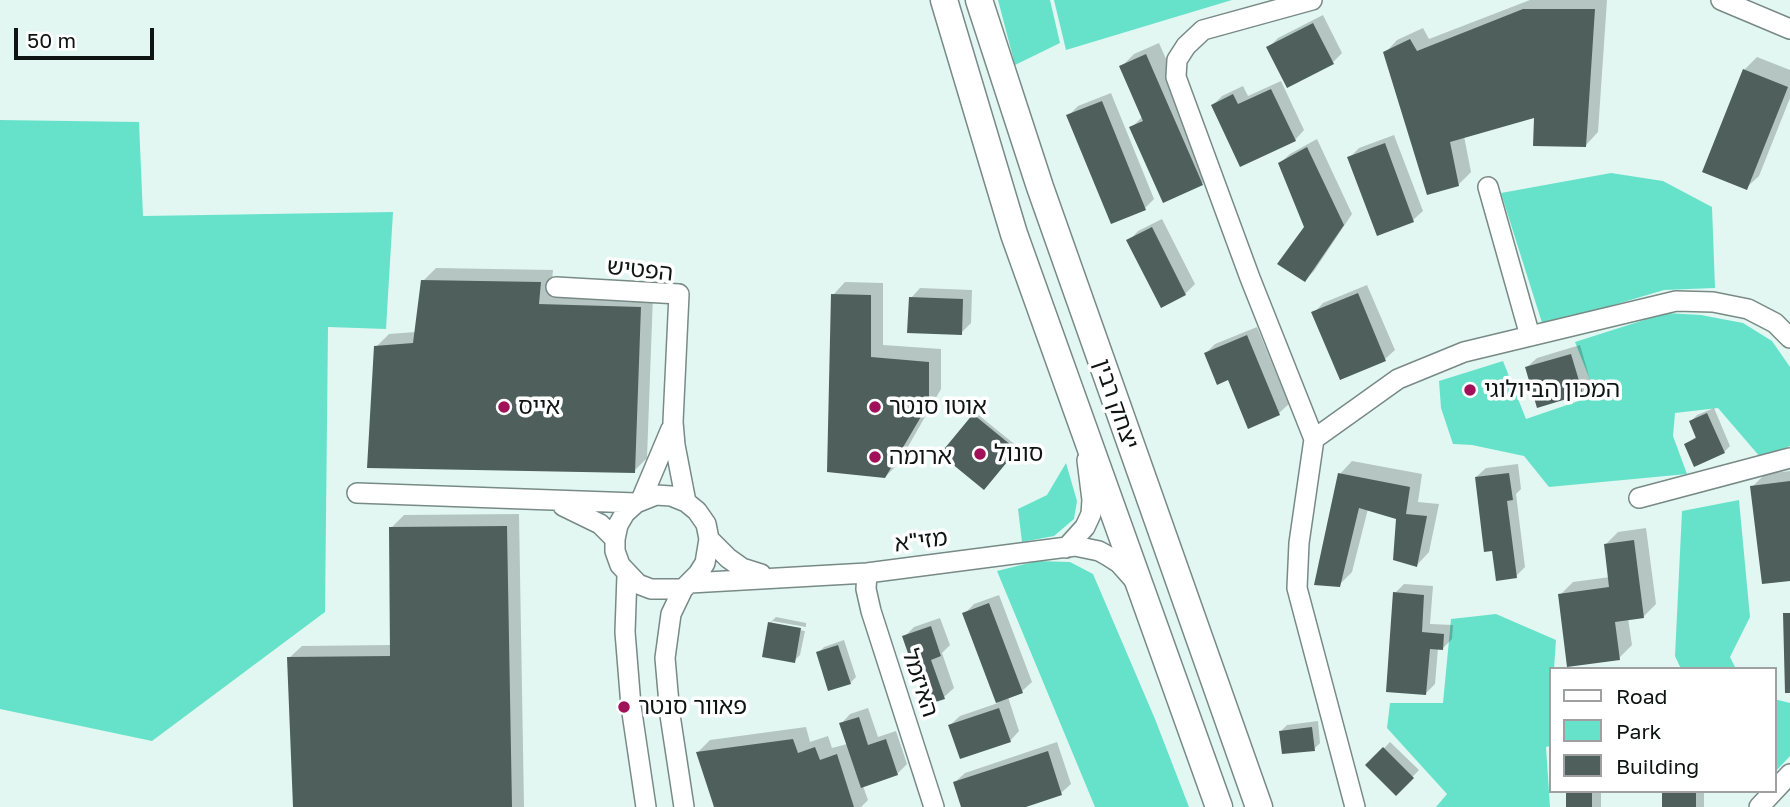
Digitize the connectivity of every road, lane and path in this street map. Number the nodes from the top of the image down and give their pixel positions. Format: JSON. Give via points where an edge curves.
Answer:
{"nodes":[{"id":1,"x":944,"y":0,"type":"edge"},
{"id":2,"x":979,"y":0,"type":"edge"},
{"id":3,"x":1312,"y":0,"type":"edge"},
{"id":4,"x":1721,"y":0,"type":"edge"},
{"id":5,"x":1790,"y":29,"type":"edge"},
{"id":6,"x":1488,"y":187,"type":"dead end"},
{"id":7,"x":556,"y":287,"type":"dead end"},
{"id":8,"x":1530,"y":336,"type":"junction"},
{"id":9,"x":1790,"y":338,"type":"edge"},
{"id":10,"x":673,"y":422,"type":"junction"},
{"id":11,"x":1083,"y":428,"type":"junction"},
{"id":12,"x":1314,"y":439,"type":"junction"},
{"id":13,"x":1790,"y":458,"type":"edge"},
{"id":14,"x":357,"y":493,"type":"dead end"},
{"id":15,"x":1639,"y":498,"type":"dead end"},
{"id":16,"x":552,"y":502,"type":"junction"},
{"id":17,"x":638,"y":502,"type":"junction"},
{"id":18,"x":686,"y":502,"type":"junction"},
{"id":19,"x":615,"y":539,"type":"junction"},
{"id":20,"x":709,"y":539,"type":"junction"},
{"id":21,"x":1066,"y":548,"type":"junction"},
{"id":22,"x":867,"y":573,"type":"junction"},
{"id":23,"x":627,"y":575,"type":"junction"},
{"id":24,"x":783,"y":577,"type":"junction"},
{"id":25,"x":687,"y":586,"type":"junction"},
{"id":26,"x":1139,"y":587,"type":"junction"},
{"id":27,"x":1790,"y":774,"type":"edge"},
{"id":28,"x":1776,"y":789,"type":"edge"},
{"id":29,"x":1772,"y":793,"type":"edge"},
{"id":30,"x":646,"y":807,"type":"edge"},
{"id":31,"x":684,"y":807,"type":"edge"},
{"id":32,"x":934,"y":807,"type":"edge"},
{"id":33,"x":1219,"y":807,"type":"edge"},
{"id":34,"x":1259,"y":807,"type":"edge"},
{"id":35,"x":1355,"y":807,"type":"edge"},
{"id":36,"x":1759,"y":807,"type":"edge"}],
"edges":[{"from":1,"to":11,"type":"main road","name":"יצחק רבין","via":[[1014,234]]},
{"from":2,"to":34,"type":"main road","name":"יצחק רבין","via":[[1040,187]]},
{"from":3,"to":12,"type":"street","via":[[1203,30],[1177,60],[1176,76]]},
{"from":4,"to":5,"type":"street"},
{"from":6,"to":8,"type":"street"},
{"from":7,"to":10,"type":"street","name":"הפטיש","via":[[679,294]]},
{"from":8,"to":9,"type":"street","via":[[1676,301],[1748,309],[1775,323]]},
{"from":8,"to":12,"type":"street","via":[[1464,352],[1398,380]]},
{"from":10,"to":17,"type":"street","name":"הפטיש"},
{"from":10,"to":18,"type":"street","name":"הפטיש"},
{"from":11,"to":21,"type":"street","via":[[1091,514]]},
{"from":11,"to":26,"type":"main road","name":"יצחק רבין"},
{"from":12,"to":35,"type":"street","via":[[1297,588]]},
{"from":13,"to":15,"type":"street"},
{"from":14,"to":16,"type":"street"},
{"from":16,"to":17,"type":"street"},
{"from":16,"to":19,"type":"street","via":[[589,517]]},
{"from":17,"to":18,"type":"street","via":[[656,495]]},
{"from":17,"to":19,"type":"street","via":[[625,513]]},
{"from":18,"to":20,"type":"street","via":[[702,517]]},
{"from":19,"to":23,"type":"street","via":[[615,551]]},
{"from":20,"to":24,"type":"street","name":"מזי\"א","via":[[742,568]]},
{"from":20,"to":25,"type":"street","via":[[705,563]]},
{"from":21,"to":22,"type":"street","name":"מזי\"א"},
{"from":21,"to":26,"type":"street","name":"מזי\"א","via":[[1087,548],[1108,556]]},
{"from":22,"to":24,"type":"street","name":"מזי\"א"},
{"from":22,"to":32,"type":"street","name":"האיזמל","via":[[871,611]]},
{"from":23,"to":25,"type":"street","via":[[651,589]]},
{"from":23,"to":30,"type":"street","via":[[625,632],[631,706]]},
{"from":24,"to":25,"type":"street","name":"מזי\"א"},
{"from":25,"to":31,"type":"street","via":[[671,614],[665,658]]},
{"from":26,"to":33,"type":"main road","name":"יצחק רבין"},
{"from":27,"to":28,"type":"street"},
{"from":29,"to":36,"type":"street"}]}
